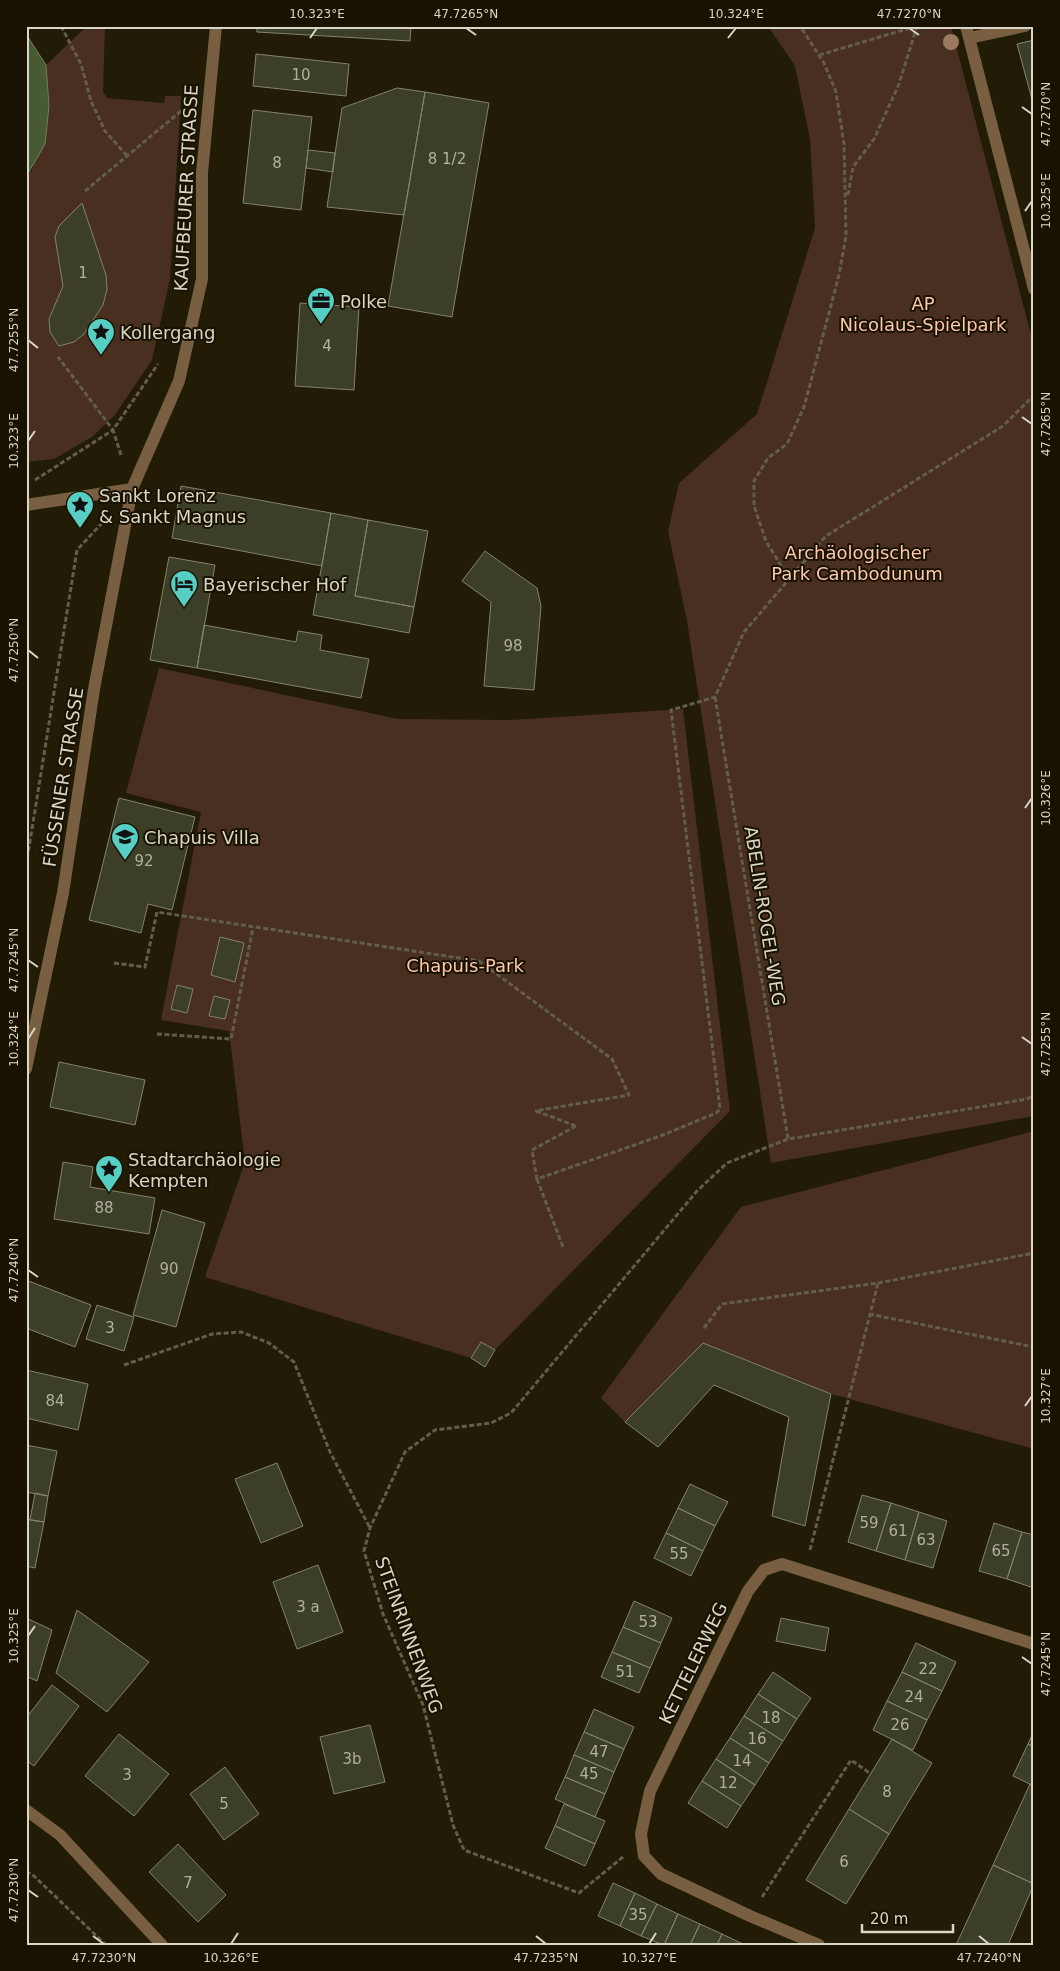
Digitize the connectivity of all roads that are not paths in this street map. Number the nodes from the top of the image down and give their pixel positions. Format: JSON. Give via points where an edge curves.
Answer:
{"nodes":[{"id":1,"x":216,"y":26,"type":"edge"},
{"id":2,"x":1025,"y":26,"type":"edge"},
{"id":3,"x":968,"y":32,"type":"edge"},
{"id":4,"x":1034,"y":289,"type":"edge"},
{"id":5,"x":132,"y":489,"type":"junction"},
{"id":6,"x":26,"y":505,"type":"edge"},
{"id":7,"x":26,"y":1069,"type":"edge"},
{"id":8,"x":1034,"y":1644,"type":"edge"},
{"id":9,"x":26,"y":1810,"type":"edge"},
{"id":10,"x":162,"y":1945,"type":"edge"},
{"id":11,"x":819,"y":1945,"type":"edge"}],
"edges":[{"from":1,"to":5,"type":"street","name":"KAUFBEURER STRASSE","via":[[202,173],[202,279],[179,381]]},
{"from":2,"to":3,"type":"street"},
{"from":3,"to":4,"type":"street"},
{"from":5,"to":6,"type":"street"},
{"from":5,"to":7,"type":"street","name":"FÜSSENER STRASSE","via":[[94,689],[63,893]]},
{"from":8,"to":11,"type":"street","name":"KETTELERWEG","via":[[782,1564],[764,1570],[748,1590],[650,1791],[641,1834],[644,1856],[661,1874]]},
{"from":9,"to":10,"type":"street","via":[[60,1835]]}]}
